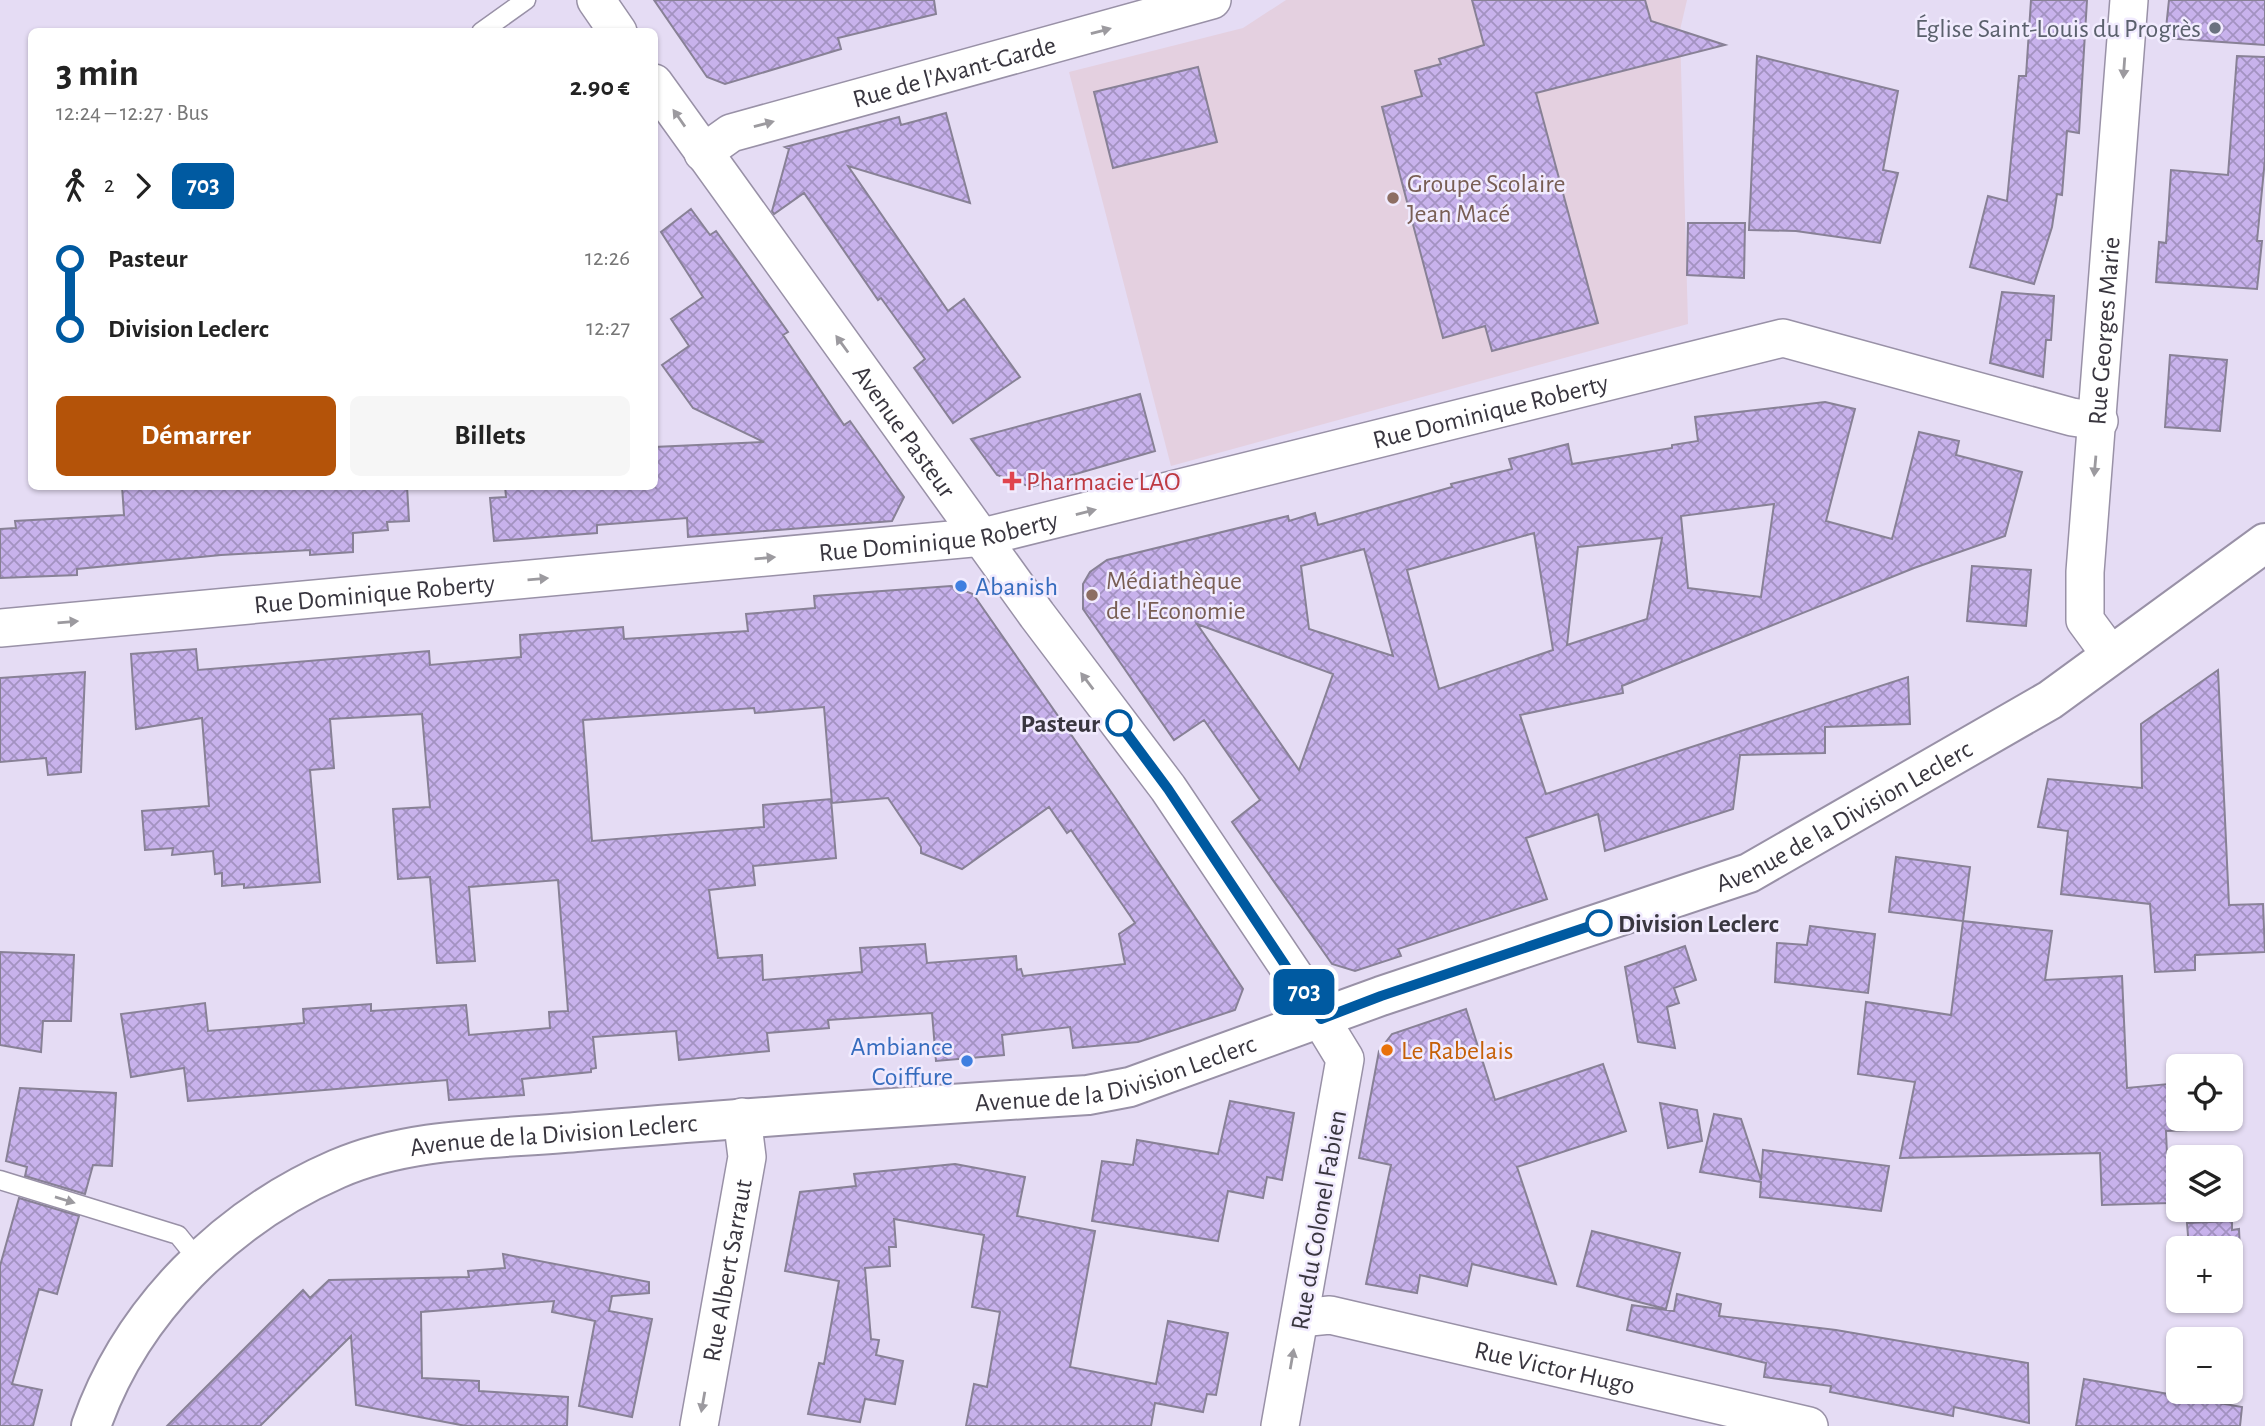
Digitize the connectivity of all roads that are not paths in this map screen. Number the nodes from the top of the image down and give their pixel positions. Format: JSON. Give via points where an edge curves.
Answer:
{"nodes":[{"id":1,"x":526,"y":0,"type":"edge"},
{"id":2,"x":597,"y":0,"type":"edge"},
{"id":3,"x":1212,"y":0,"type":"edge"},
{"id":4,"x":2129,"y":0,"type":"edge"},
{"id":5,"x":487,"y":28,"type":"edge"},
{"id":6,"x":615,"y":28,"type":"edge"},
{"id":7,"x":658,"y":89,"type":"edge"},
{"id":8,"x":703,"y":153,"type":"junction"},
{"id":9,"x":2099,"y":421,"type":"junction"},
{"id":10,"x":983,"y":537,"type":"junction"},
{"id":11,"x":2261,"y":555,"type":"edge"},
{"id":12,"x":0,"y":628,"type":"edge"},
{"id":13,"x":2110,"y":654,"type":"junction"},
{"id":14,"x":1321,"y":1019,"type":"junction"},
{"id":15,"x":742,"y":1117,"type":"junction"},
{"id":16,"x":0,"y":1180,"type":"edge"},
{"id":17,"x":199,"y":1261,"type":"junction"},
{"id":18,"x":1300,"y":1318,"type":"junction"},
{"id":19,"x":92,"y":1426,"type":"edge"},
{"id":20,"x":699,"y":1426,"type":"edge"},
{"id":21,"x":1280,"y":1426,"type":"edge"},
{"id":22,"x":1809,"y":1426,"type":"edge"}],
"edges":[{"from":1,"to":5,"type":"lane"},
{"from":2,"to":6,"type":"street"},
{"from":8,"to":3,"type":"street","name":"Rue de l'Avant-Garde","one_way":true,"via":[[731,133]]},
{"from":4,"to":9,"type":"street","name":"Rue Georges Marie","one_way":true},
{"from":8,"to":7,"type":"street","name":"Avenue Pasteur","one_way":true},
{"from":10,"to":8,"type":"street","name":"Avenue Pasteur","one_way":true},
{"from":10,"to":9,"type":"street","name":"Rue Dominique Roberty","one_way":true,"via":[[1783,338]]},
{"from":9,"to":13,"type":"street","name":"Rue Georges Marie","one_way":true,"via":[[2085,620]]},
{"from":12,"to":10,"type":"street","name":"Rue Dominique Roberty","one_way":true},
{"from":14,"to":10,"type":"street","name":"Avenue Pasteur","one_way":true,"via":[[1168,789]]},
{"from":11,"to":13,"type":"street","name":"Avenue de la Division Leclerc"},
{"from":13,"to":14,"type":"street","name":"Avenue de la Division Leclerc","via":[[2050,700],[1749,873]]},
{"from":14,"to":15,"type":"street","name":"Avenue de la Division Leclerc","via":[[1130,1087],[1088,1095]]},
{"from":14,"to":18,"type":"street","name":"Rue du Colonel Fabien","via":[[1345,1059]]},
{"from":15,"to":17,"type":"street","name":"Avenue de la Division Leclerc","via":[[442,1144],[385,1154],[338,1168],[252,1216]]},
{"from":15,"to":20,"type":"street","name":"Rue Albert Sarraut","one_way":true,"via":[[747,1157]]},
{"from":16,"to":17,"type":"lane","one_way":true,"via":[[178,1236]]},
{"from":17,"to":19,"type":"street","name":"Avenue de la Division Leclerc","via":[[136,1334],[106,1385]]},
{"from":21,"to":18,"type":"street","name":"Rue du Colonel Fabien","one_way":true},
{"from":18,"to":22,"type":"street","name":"Rue Victor Hugo","via":[[1330,1315]]}]}
